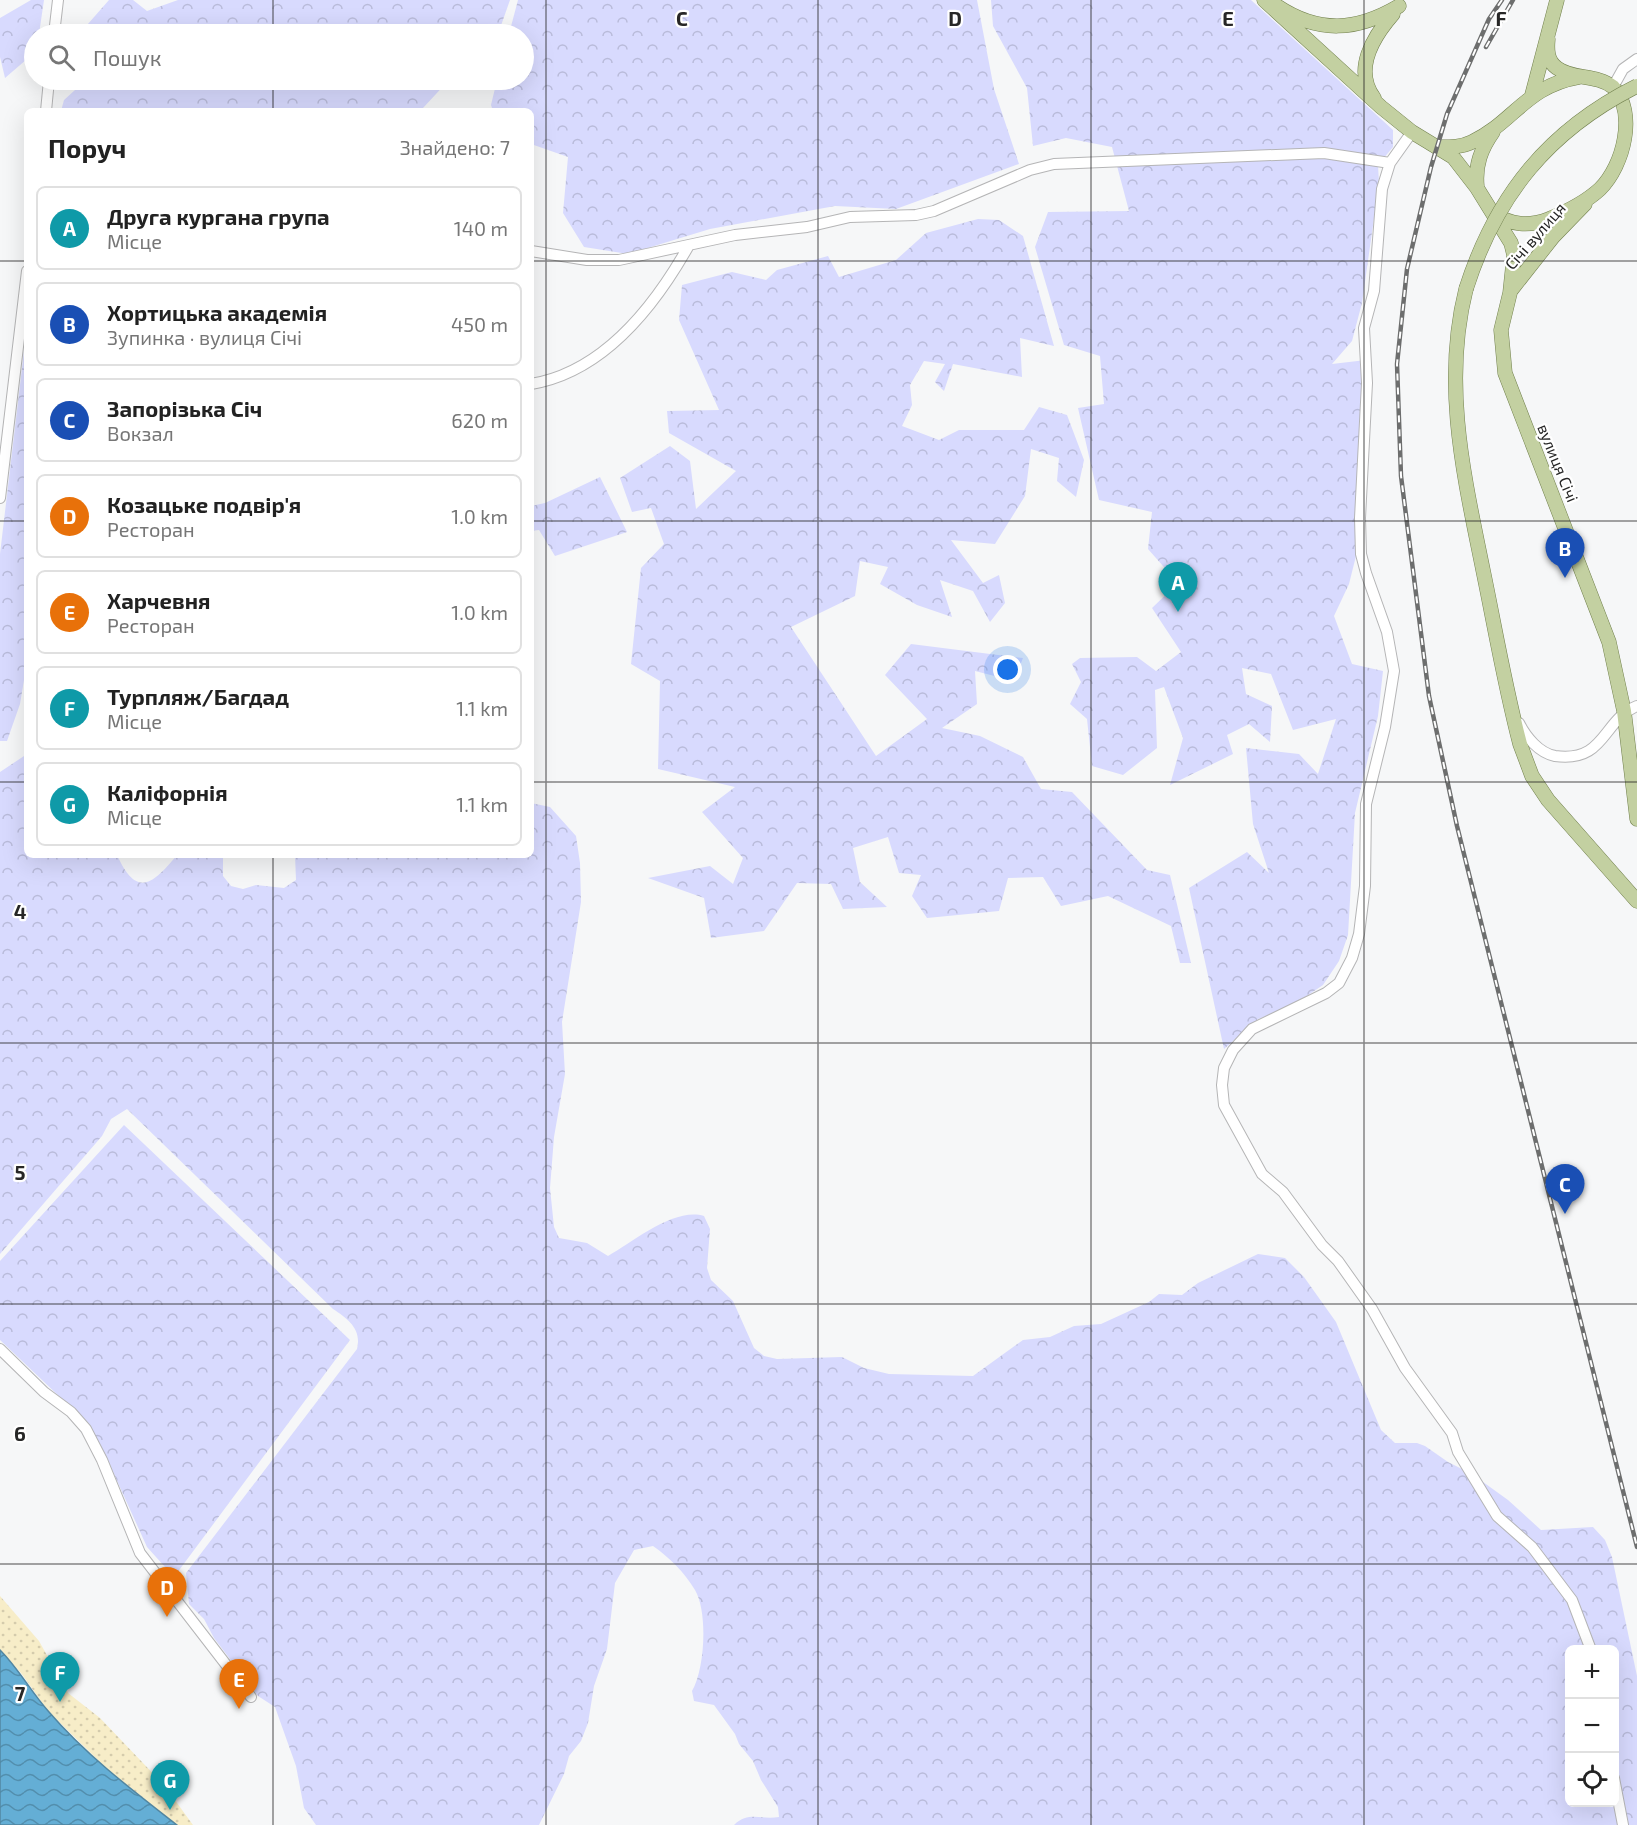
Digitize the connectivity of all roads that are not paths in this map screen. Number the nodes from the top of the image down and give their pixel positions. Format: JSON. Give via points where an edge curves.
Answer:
{"nodes":[{"id":1,"x":58,"y":0,"type":"edge"},
{"id":2,"x":1264,"y":0,"type":"edge"},
{"id":3,"x":1269,"y":0,"type":"edge"},
{"id":4,"x":1557,"y":0,"type":"edge"},
{"id":5,"x":1402,"y":3,"type":"edge"},
{"id":6,"x":55,"y":24,"type":"edge"},
{"id":7,"x":1548,"y":39,"type":"junction"},
{"id":8,"x":1637,"y":59,"type":"edge"},
{"id":9,"x":1582,"y":76,"type":"junction"},
{"id":10,"x":1637,"y":86,"type":"edge"},
{"id":11,"x":1613,"y":87,"type":"junction"},
{"id":12,"x":48,"y":90,"type":"edge"},
{"id":13,"x":1532,"y":95,"type":"junction"},
{"id":14,"x":1381,"y":107,"type":"junction"},
{"id":15,"x":46,"y":108,"type":"edge"},
{"id":16,"x":1500,"y":123,"type":"junction"},
{"id":17,"x":1412,"y":132,"type":"junction"},
{"id":18,"x":1440,"y":147,"type":"junction"},
{"id":19,"x":1390,"y":163,"type":"junction"},
{"id":20,"x":1477,"y":188,"type":"junction"},
{"id":21,"x":1599,"y":190,"type":"junction"},
{"id":22,"x":1488,"y":210,"type":"junction"},
{"id":23,"x":688,"y":247,"type":"junction"},
{"id":24,"x":534,"y":251,"type":"edge"},
{"id":25,"x":1510,"y":292,"type":"junction"},
{"id":26,"x":24,"y":296,"type":"edge"},
{"id":27,"x":534,"y":383,"type":"edge"},
{"id":28,"x":0,"y":498,"type":"edge"},
{"id":29,"x":1510,"y":706,"type":"junction"},
{"id":30,"x":1631,"y":709,"type":"edge"},
{"id":31,"x":1637,"y":819,"type":"edge"},
{"id":32,"x":1637,"y":901,"type":"edge"},
{"id":33,"x":0,"y":1349,"type":"edge"},
{"id":34,"x":1589,"y":1645,"type":"edge"},
{"id":35,"x":251,"y":1697,"type":"dead end"},
{"id":36,"x":1619,"y":1804,"type":"edge"},
{"id":37,"x":1623,"y":1825,"type":"edge"}],
"edges":[{"from":1,"to":6,"type":"street"},
{"from":2,"to":14,"type":"main road"},
{"from":3,"to":5,"type":"main road","via":[[1326,26],[1365,23]]},
{"from":4,"to":7,"type":"main road"},
{"from":5,"to":14,"type":"main road","via":[[1382,26],[1366,58],[1369,91]]},
{"from":7,"to":9,"type":"main road","via":[[1552,64],[1566,73]]},
{"from":7,"to":13,"type":"main road"},
{"from":8,"to":11,"type":"street","via":[[1623,69]]},
{"from":9,"to":11,"type":"main road"},
{"from":9,"to":13,"type":"main road"},
{"from":10,"to":29,"type":"main road","bridge":true,"via":[[1579,119],[1526,171],[1507,196],[1466,289],[1457,329],[1455,411],[1461,462]]},
{"from":11,"to":21,"type":"main road","via":[[1624,100],[1630,124],[1623,156]]},
{"from":12,"to":15,"type":"street"},
{"from":13,"to":16,"type":"main road"},
{"from":14,"to":17,"type":"main road"},
{"from":16,"to":18,"type":"main road","via":[[1472,142]]},
{"from":16,"to":20,"type":"main road","via":[[1479,159]]},
{"from":17,"to":18,"type":"main road"},
{"from":17,"to":19,"type":"street"},
{"from":18,"to":20,"type":"main road","via":[[1464,168]]},
{"from":19,"to":23,"type":"street","via":[[1323,153],[1054,164],[1030,170],[934,211],[850,217]]},
{"from":19,"to":34,"type":"street","via":[[1382,189],[1374,291],[1364,328],[1367,383],[1360,518],[1361,554],[1389,643],[1394,685],[1366,804],[1365,886],[1359,934],[1339,983],[1252,1029],[1233,1050],[1224,1068],[1224,1105],[1262,1174],[1282,1192],[1372,1309],[1406,1368],[1452,1433],[1458,1452],[1497,1516],[1532,1547],[1572,1600]]},
{"from":20,"to":22,"type":"main road"},
{"from":21,"to":22,"type":"main road","via":[[1564,211],[1527,225],[1503,220]]},
{"from":21,"to":25,"type":"main road","name":"Січі вулиця","via":[[1553,237]]},
{"from":22,"to":25,"type":"main road","name":"Січі вулиця","via":[[1511,243],[1514,267]]},
{"from":23,"to":24,"type":"street","via":[[619,260],[587,260]]},
{"from":23,"to":27,"type":"street","via":[[649,308],[618,339],[597,356]]},
{"from":25,"to":30,"type":"main road","name":"вулиця Січі","via":[[1501,330],[1505,373],[1598,609]]},
{"from":26,"to":28,"type":"street"},
{"from":29,"to":30,"type":"street","via":[[1533,744],[1551,755],[1574,758],[1592,749]]},
{"from":29,"to":32,"type":"main road","via":[[1532,776],[1548,800]]},
{"from":30,"to":31,"type":"main road","name":"вулиця Січі"},
{"from":33,"to":35,"type":"street","via":[[86,1429],[140,1553]]},
{"from":36,"to":37,"type":"street"}]}
